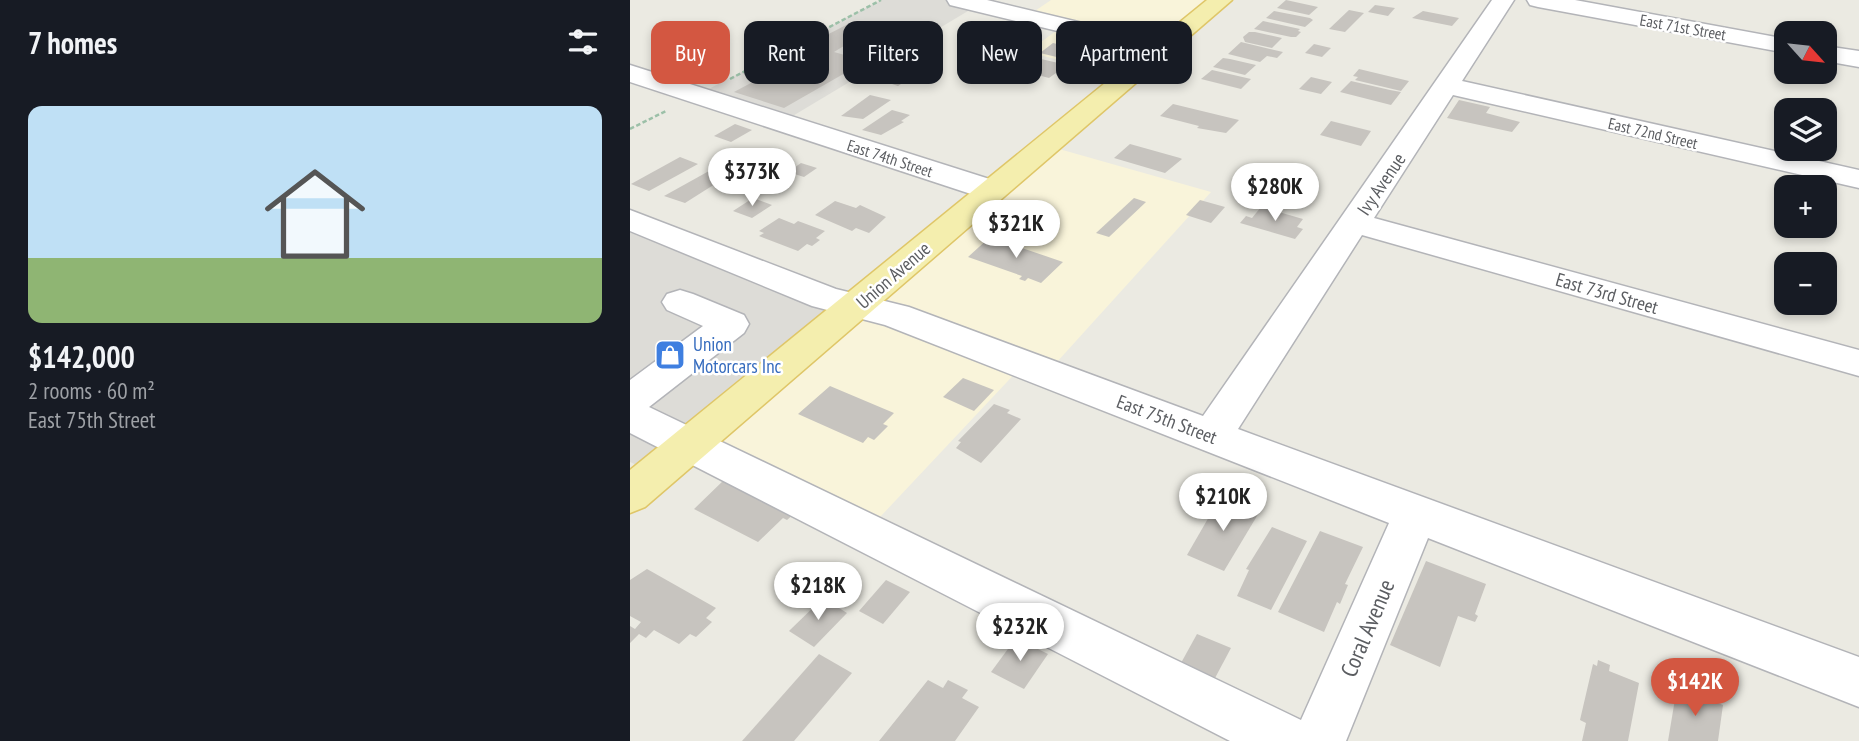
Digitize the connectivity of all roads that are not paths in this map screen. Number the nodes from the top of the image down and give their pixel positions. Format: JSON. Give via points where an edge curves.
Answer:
{"nodes":[{"id":1,"x":958,"y":0,"type":"edge"},
{"id":2,"x":1221,"y":0,"type":"edge"},
{"id":3,"x":1503,"y":0,"type":"edge"},
{"id":4,"x":1538,"y":0,"type":"edge"},
{"id":5,"x":1056,"y":24,"type":"edge"},
{"id":6,"x":1192,"y":24,"type":"edge"},
{"id":7,"x":1774,"y":44,"type":"edge"},
{"id":8,"x":1838,"y":55,"type":"edge"},
{"id":9,"x":1859,"y":59,"type":"edge"},
{"id":10,"x":630,"y":73,"type":"edge"},
{"id":11,"x":1119,"y":84,"type":"edge"},
{"id":12,"x":1448,"y":86,"type":"junction"},
{"id":13,"x":1859,"y":179,"type":"edge"},
{"id":14,"x":991,"y":190,"type":"junction"},
{"id":15,"x":630,"y":220,"type":"edge"},
{"id":16,"x":1355,"y":223,"type":"junction"},
{"id":17,"x":680,"y":302,"type":"dead end"},
{"id":18,"x":857,"y":306,"type":"junction"},
{"id":19,"x":1859,"y":363,"type":"edge"},
{"id":20,"x":630,"y":400,"type":"edge"},
{"id":21,"x":630,"y":415,"type":"edge"},
{"id":22,"x":1211,"y":436,"type":"junction"},
{"id":23,"x":692,"y":445,"type":"junction"},
{"id":24,"x":630,"y":495,"type":"edge"},
{"id":25,"x":1415,"y":515,"type":"junction"},
{"id":26,"x":1859,"y":682,"type":"edge"},
{"id":27,"x":1286,"y":741,"type":"edge"},
{"id":28,"x":1318,"y":741,"type":"edge"}],
"edges":[{"from":1,"to":5,"type":"street"},
{"from":2,"to":6,"type":"main road","name":"Union Avenue"},
{"from":3,"to":12,"type":"street","name":"Ivy Avenue"},
{"from":4,"to":7,"type":"street","name":"East 71st Street"},
{"from":8,"to":9,"type":"street"},
{"from":10,"to":14,"type":"street","name":"East 74th Street"},
{"from":11,"to":14,"type":"main road","name":"Union Avenue"},
{"from":12,"to":13,"type":"street","name":"East 72nd Street"},
{"from":12,"to":16,"type":"street","name":"Ivy Avenue"},
{"from":14,"to":18,"type":"main road","name":"Union Avenue"},
{"from":15,"to":18,"type":"street","name":"East 75th Street","via":[[825,298]]},
{"from":16,"to":19,"type":"street","name":"East 73rd Street"},
{"from":16,"to":22,"type":"street","name":"Ivy Avenue"},
{"from":17,"to":20,"type":"street","via":[[732,324]]},
{"from":18,"to":22,"type":"street","name":"East 75th Street","via":[[896,316]]},
{"from":18,"to":23,"type":"main road","name":"Union Avenue"},
{"from":21,"to":23,"type":"street"},
{"from":22,"to":25,"type":"street","name":"East 75th Street"},
{"from":23,"to":24,"type":"main road","name":"Union Avenue"},
{"from":23,"to":27,"type":"street"},
{"from":25,"to":26,"type":"street","name":"East 75th Street"},
{"from":25,"to":28,"type":"street","name":"Coral Avenue"}]}
